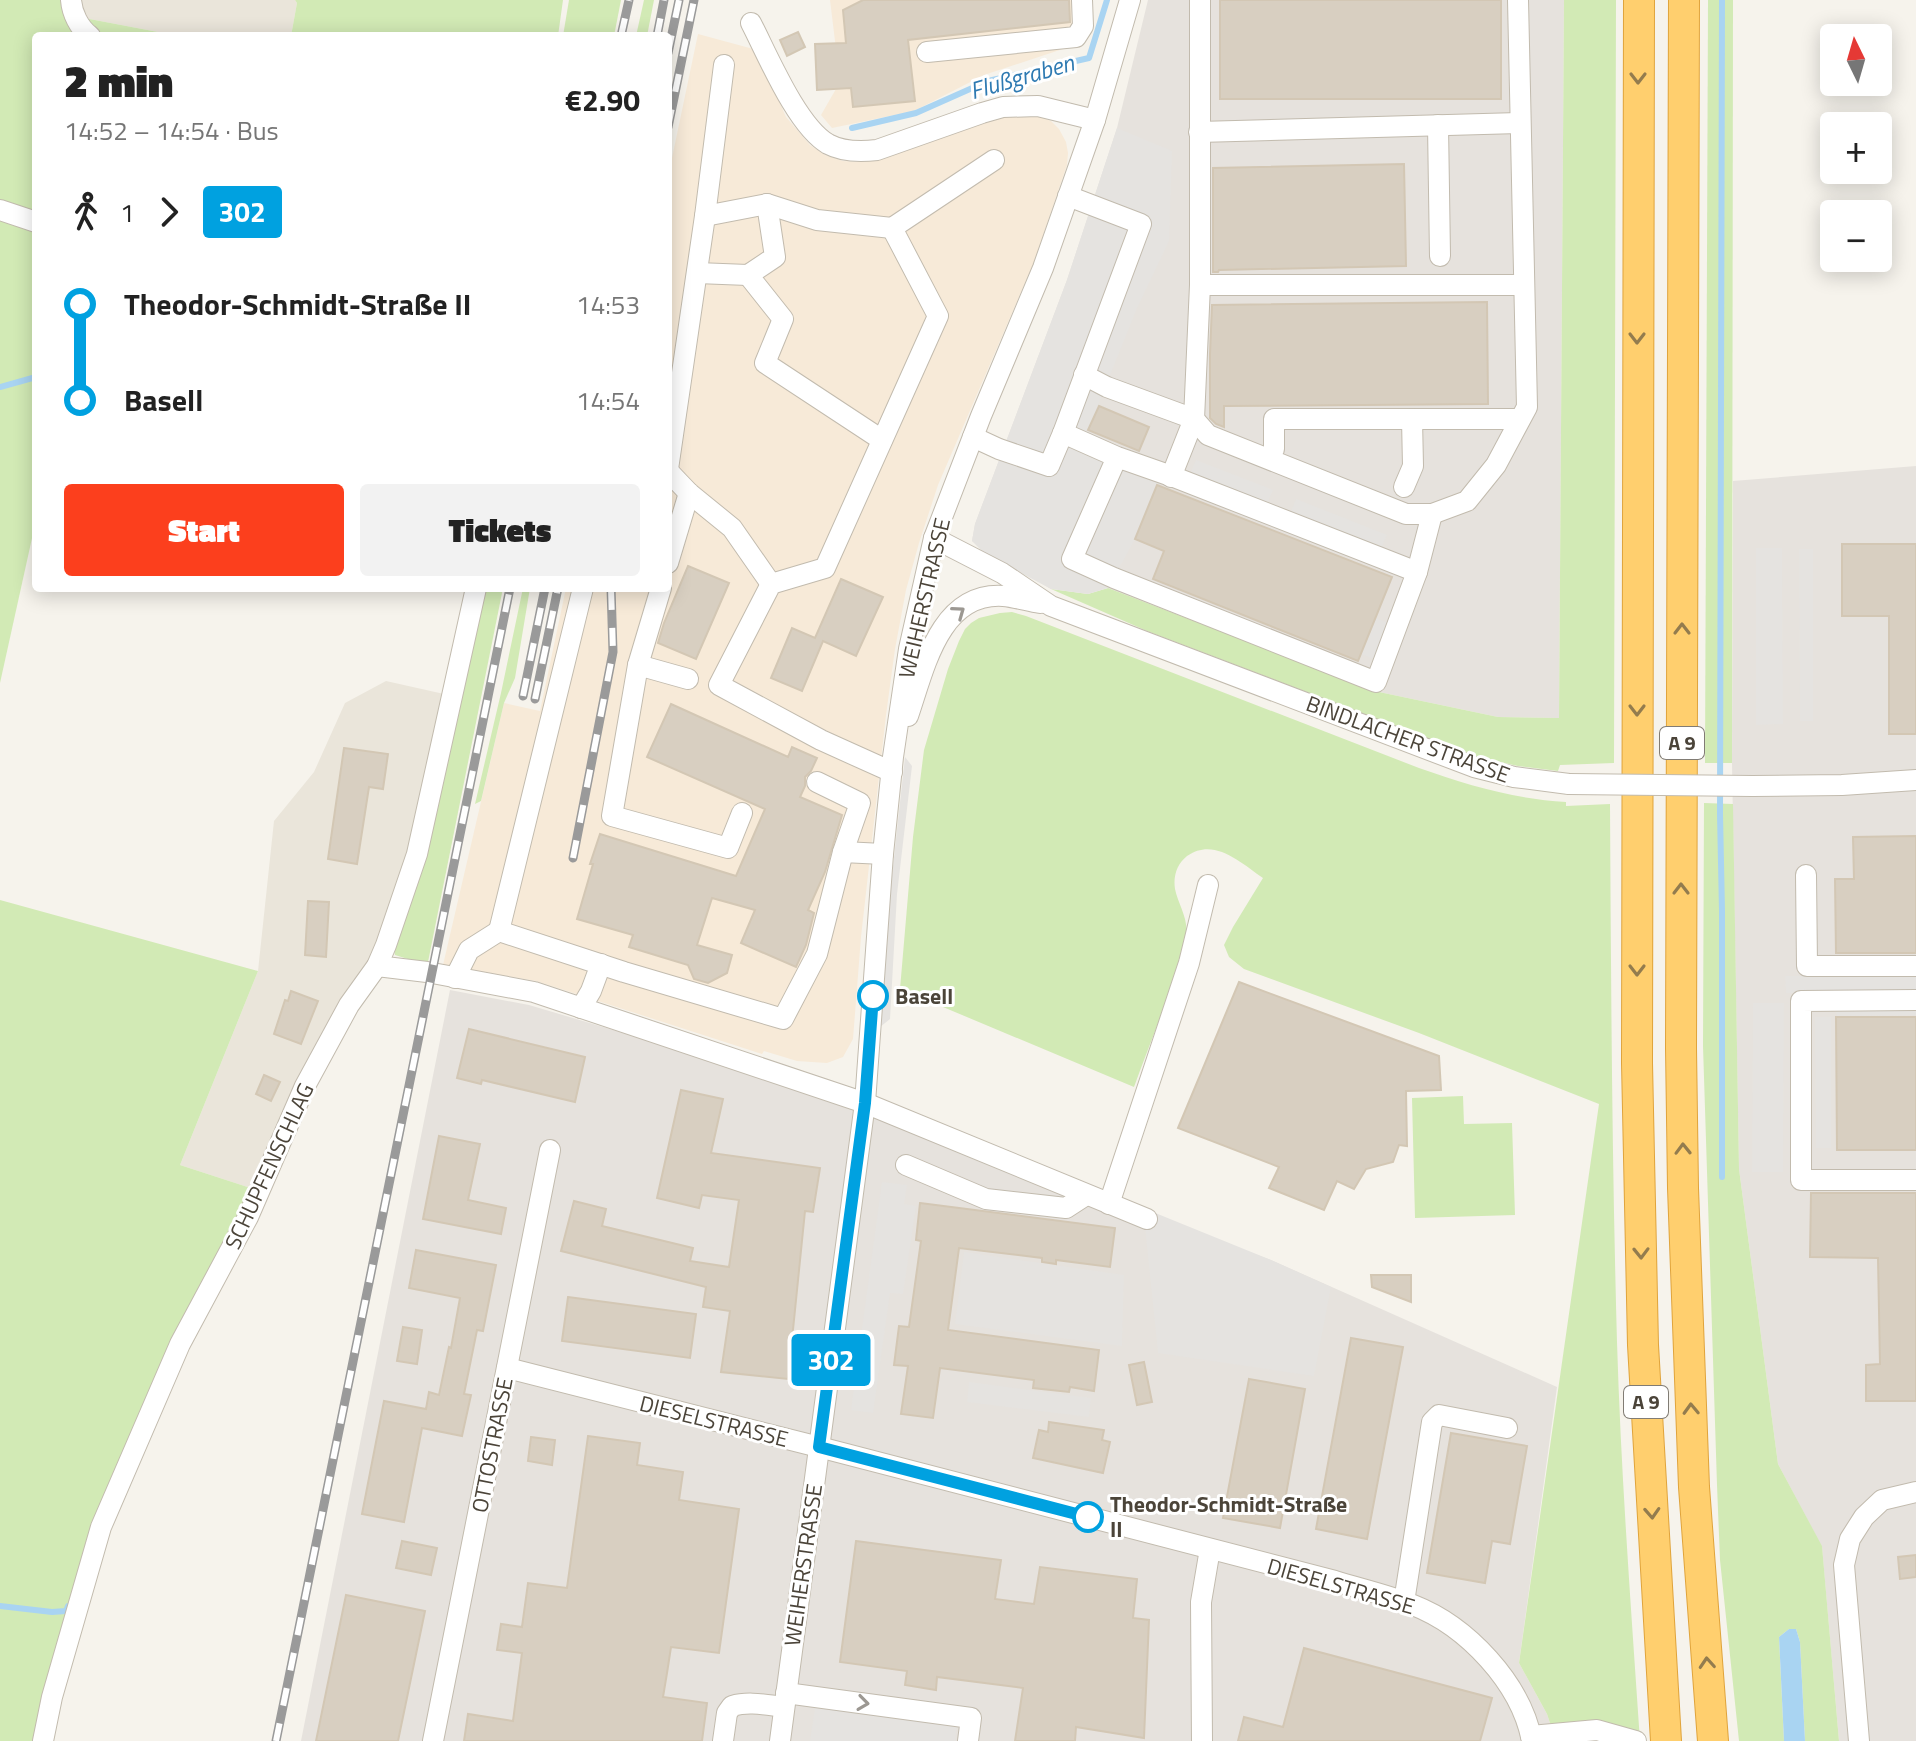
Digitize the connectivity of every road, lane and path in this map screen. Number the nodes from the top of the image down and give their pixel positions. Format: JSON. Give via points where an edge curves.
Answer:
{"nodes":[{"id":1,"x":71,"y":0,"type":"edge"},
{"id":2,"x":1082,"y":0,"type":"edge"},
{"id":3,"x":1130,"y":0,"type":"edge"},
{"id":4,"x":1200,"y":0,"type":"edge"},
{"id":5,"x":1518,"y":0,"type":"edge"},
{"id":6,"x":1639,"y":0,"type":"edge"},
{"id":7,"x":1684,"y":0,"type":"edge"},
{"id":8,"x":751,"y":23,"type":"dead end"},
{"id":9,"x":85,"y":32,"type":"edge"},
{"id":10,"x":927,"y":52,"type":"dead end"},
{"id":11,"x":724,"y":65,"type":"dead end"},
{"id":12,"x":1095,"y":120,"type":"junction"},
{"id":13,"x":1519,"y":123,"type":"junction"},
{"id":14,"x":1438,"y":125,"type":"junction"},
{"id":15,"x":1199,"y":132,"type":"junction"},
{"id":16,"x":994,"y":160,"type":"dead end"},
{"id":17,"x":1068,"y":196,"type":"junction"},
{"id":18,"x":767,"y":204,"type":"junction"},
{"id":19,"x":0,"y":210,"type":"edge"},
{"id":20,"x":705,"y":216,"type":"junction"},
{"id":21,"x":32,"y":221,"type":"edge"},
{"id":22,"x":892,"y":228,"type":"junction"},
{"id":23,"x":1440,"y":256,"type":"dead end"},
{"id":24,"x":697,"y":273,"type":"junction"},
{"id":25,"x":748,"y":275,"type":"junction"},
{"id":26,"x":1200,"y":285,"type":"junction"},
{"id":27,"x":1523,"y":285,"type":"junction"},
{"id":28,"x":1084,"y":375,"type":"junction"},
{"id":29,"x":1194,"y":419,"type":"junction"},
{"id":30,"x":1412,"y":419,"type":"junction"},
{"id":31,"x":1520,"y":419,"type":"junction"},
{"id":32,"x":1063,"y":433,"type":"junction"},
{"id":33,"x":973,"y":437,"type":"junction"},
{"id":34,"x":882,"y":440,"type":"junction"},
{"id":35,"x":672,"y":443,"type":"edge"},
{"id":36,"x":1274,"y":449,"type":"dead end"},
{"id":37,"x":1117,"y":457,"type":"junction"},
{"id":38,"x":672,"y":474,"type":"edge"},
{"id":39,"x":1171,"y":477,"type":"junction"},
{"id":40,"x":1404,"y":487,"type":"dead end"},
{"id":41,"x":689,"y":493,"type":"junction"},
{"id":42,"x":1432,"y":514,"type":"junction"},
{"id":43,"x":934,"y":538,"type":"junction"},
{"id":44,"x":672,"y":550,"type":"edge"},
{"id":45,"x":1417,"y":572,"type":"junction"},
{"id":46,"x":771,"y":584,"type":"junction"},
{"id":47,"x":475,"y":592,"type":"edge"},
{"id":48,"x":582,"y":592,"type":"edge"},
{"id":49,"x":660,"y":592,"type":"edge"},
{"id":50,"x":1051,"y":606,"type":"junction"},
{"id":51,"x":638,"y":665,"type":"junction"},
{"id":52,"x":688,"y":679,"type":"dead end"},
{"id":53,"x":892,"y":764,"type":"junction"},
{"id":54,"x":1916,"y":780,"type":"edge"},
{"id":55,"x":817,"y":782,"type":"dead end"},
{"id":56,"x":742,"y":813,"type":"dead end"},
{"id":57,"x":843,"y":852,"type":"junction"},
{"id":58,"x":883,"y":854,"type":"junction"},
{"id":59,"x":1806,"y":875,"type":"dead end"},
{"id":60,"x":1208,"y":885,"type":"dead end"},
{"id":61,"x":499,"y":931,"type":"junction"},
{"id":62,"x":601,"y":964,"type":"junction"},
{"id":63,"x":377,"y":966,"type":"junction"},
{"id":64,"x":1916,"y":966,"type":"edge"},
{"id":65,"x":455,"y":978,"type":"junction"},
{"id":66,"x":1916,"y":1000,"type":"edge"},
{"id":67,"x":581,"y":1008,"type":"junction"},
{"id":68,"x":865,"y":1103,"type":"junction"},
{"id":69,"x":550,"y":1150,"type":"dead end"},
{"id":70,"x":906,"y":1165,"type":"dead end"},
{"id":71,"x":1916,"y":1180,"type":"edge"},
{"id":72,"x":1086,"y":1195,"type":"junction"},
{"id":73,"x":1109,"y":1204,"type":"junction"},
{"id":74,"x":1147,"y":1219,"type":"dead end"},
{"id":75,"x":507,"y":1368,"type":"junction"},
{"id":76,"x":1507,"y":1428,"type":"dead end"},
{"id":77,"x":819,"y":1447,"type":"junction"},
{"id":78,"x":1916,"y":1492,"type":"edge"},
{"id":79,"x":1210,"y":1549,"type":"junction"},
{"id":80,"x":1404,"y":1602,"type":"junction"},
{"id":81,"x":785,"y":1700,"type":"junction"},
{"id":82,"x":1532,"y":1738,"type":"edge"},
{"id":83,"x":43,"y":1741,"type":"edge"},
{"id":84,"x":433,"y":1741,"type":"edge"},
{"id":85,"x":723,"y":1741,"type":"edge"},
{"id":86,"x":780,"y":1741,"type":"edge"},
{"id":87,"x":968,"y":1741,"type":"edge"},
{"id":88,"x":1202,"y":1741,"type":"edge"},
{"id":89,"x":1636,"y":1741,"type":"edge"},
{"id":90,"x":1666,"y":1741,"type":"edge"},
{"id":91,"x":1713,"y":1741,"type":"edge"},
{"id":92,"x":1859,"y":1741,"type":"edge"}],
"edges":[{"from":1,"to":9,"type":"street"},
{"from":2,"to":10,"type":"street","via":[[1083,26],[1076,37]]},
{"from":3,"to":12,"type":"street","name":"WEIHERSTRASSE"},
{"from":4,"to":15,"type":"street"},
{"from":5,"to":13,"type":"street"},
{"from":6,"to":90,"type":"highway","number":"A 9","one_way":true,"via":[[1637,1063],[1643,1345]]},
{"from":91,"to":7,"type":"highway","number":"A 9","one_way":true,"via":[[1694,1487],[1683,1188]]},
{"from":8,"to":12,"type":"street","via":[[797,112],[818,136],[845,150],[877,150],[1003,107],[1038,106]]},
{"from":11,"to":20,"type":"street"},
{"from":12,"to":17,"type":"street","name":"WEIHERSTRASSE"},
{"from":13,"to":14,"type":"street"},
{"from":13,"to":27,"type":"street"},
{"from":14,"to":15,"type":"street"},
{"from":14,"to":23,"type":"street"},
{"from":15,"to":26,"type":"street"},
{"from":16,"to":22,"type":"street"},
{"from":17,"to":28,"type":"street","via":[[1141,224]]},
{"from":17,"to":33,"type":"street","name":"WEIHERSTRASSE"},
{"from":18,"to":20,"type":"street"},
{"from":18,"to":22,"type":"street","via":[[817,220]]},
{"from":18,"to":25,"type":"street","via":[[775,257]]},
{"from":19,"to":21,"type":"street"},
{"from":20,"to":24,"type":"street"},
{"from":22,"to":34,"type":"street","via":[[938,316]]},
{"from":24,"to":25,"type":"street"},
{"from":24,"to":35,"type":"street"},
{"from":25,"to":34,"type":"street","via":[[783,319],[765,363]]},
{"from":26,"to":27,"type":"street"},
{"from":26,"to":29,"type":"street"},
{"from":27,"to":31,"type":"street","via":[[1527,407]]},
{"from":28,"to":29,"type":"street"},
{"from":28,"to":32,"type":"street"},
{"from":29,"to":39,"type":"street"},
{"from":29,"to":42,"type":"street","via":[[1208,435],[1406,514]]},
{"from":30,"to":31,"type":"street"},
{"from":30,"to":36,"type":"street","via":[[1274,419]]},
{"from":30,"to":40,"type":"street","via":[[1413,466]]},
{"from":31,"to":42,"type":"street","via":[[1496,465],[1467,501]]},
{"from":32,"to":33,"type":"street","via":[[1049,466]]},
{"from":32,"to":37,"type":"street"},
{"from":33,"to":43,"type":"street","name":"WEIHERSTRASSE"},
{"from":34,"to":46,"type":"street","via":[[825,568]]},
{"from":37,"to":39,"type":"street"},
{"from":37,"to":45,"type":"street","via":[[1072,559],[1376,682]]},
{"from":38,"to":41,"type":"street"},
{"from":39,"to":45,"type":"street"},
{"from":41,"to":44,"type":"street"},
{"from":41,"to":46,"type":"street","via":[[732,528]]},
{"from":42,"to":45,"type":"street"},
{"from":43,"to":50,"type":"street","name":"BINDLACHER STRASSE"},
{"from":43,"to":53,"type":"street","name":"WEIHERSTRASSE","via":[[909,649]]},
{"from":46,"to":53,"type":"street","via":[[719,685],[821,740]]},
{"from":47,"to":63,"type":"street","name":"SCHUPFENSCHLAG","via":[[417,854]]},
{"from":48,"to":61,"type":"street"},
{"from":49,"to":51,"type":"street"},
{"from":53,"to":50,"type":"street","one_way":true,"via":[[946,622],[989,597]]},
{"from":50,"to":54,"type":"street","name":"BINDLACHER STRASSE","bridge":true,"via":[[1428,751],[1514,777],[1569,784],[1752,786]]},
{"from":51,"to":52,"type":"street"},
{"from":51,"to":56,"type":"street","via":[[612,816],[728,848]]},
{"from":53,"to":58,"type":"street","name":"WEIHERSTRASSE"},
{"from":55,"to":57,"type":"street","via":[[860,803]]},
{"from":57,"to":58,"type":"street"},
{"from":57,"to":62,"type":"street","via":[[817,954],[783,1019]]},
{"from":58,"to":68,"type":"street","name":"WEIHERSTRASSE"},
{"from":59,"to":64,"type":"street","via":[[1807,966]]},
{"from":60,"to":73,"type":"street","via":[[1189,963]]},
{"from":61,"to":62,"type":"street"},
{"from":61,"to":65,"type":"street","via":[[469,950]]},
{"from":62,"to":67,"type":"street"},
{"from":63,"to":65,"type":"street"},
{"from":63,"to":83,"type":"street","name":"SCHUPFENSCHLAG","via":[[305,1086],[248,1217],[155,1400],[101,1527]]},
{"from":65,"to":67,"type":"street","via":[[534,992]]},
{"from":66,"to":71,"type":"street","via":[[1801,1001],[1801,1180]]},
{"from":67,"to":68,"type":"street"},
{"from":68,"to":72,"type":"street"},
{"from":68,"to":77,"type":"street","name":"WEIHERSTRASSE"},
{"from":69,"to":75,"type":"street","name":"OTTOSTRASSE"},
{"from":70,"to":72,"type":"street","via":[[986,1199],[1066,1208]]},
{"from":72,"to":73,"type":"street"},
{"from":73,"to":74,"type":"street"},
{"from":75,"to":77,"type":"street","name":"DIESELSTRASSE"},
{"from":75,"to":84,"type":"street","name":"OTTOSTRASSE"},
{"from":76,"to":80,"type":"street","via":[[1439,1415],[1432,1422]]},
{"from":77,"to":79,"type":"street","name":"DIESELSTRASSE"},
{"from":77,"to":81,"type":"street","name":"WEIHERSTRASSE"},
{"from":78,"to":92,"type":"street","via":[[1882,1500],[1864,1517],[1850,1539],[1844,1565]]},
{"from":79,"to":80,"type":"street","name":"DIESELSTRASSE"},
{"from":79,"to":88,"type":"street","via":[[1201,1602]]},
{"from":80,"to":82,"type":"street","name":"DIESELSTRASSE","via":[[1463,1633],[1503,1674]]},
{"from":81,"to":85,"type":"street","via":[[732,1706]]},
{"from":81,"to":86,"type":"street","name":"WEIHERSTRASSE"},
{"from":81,"to":87,"type":"street","one_way":true,"via":[[971,1718]]},
{"from":82,"to":89,"type":"street","via":[[1597,1730]]}]}
